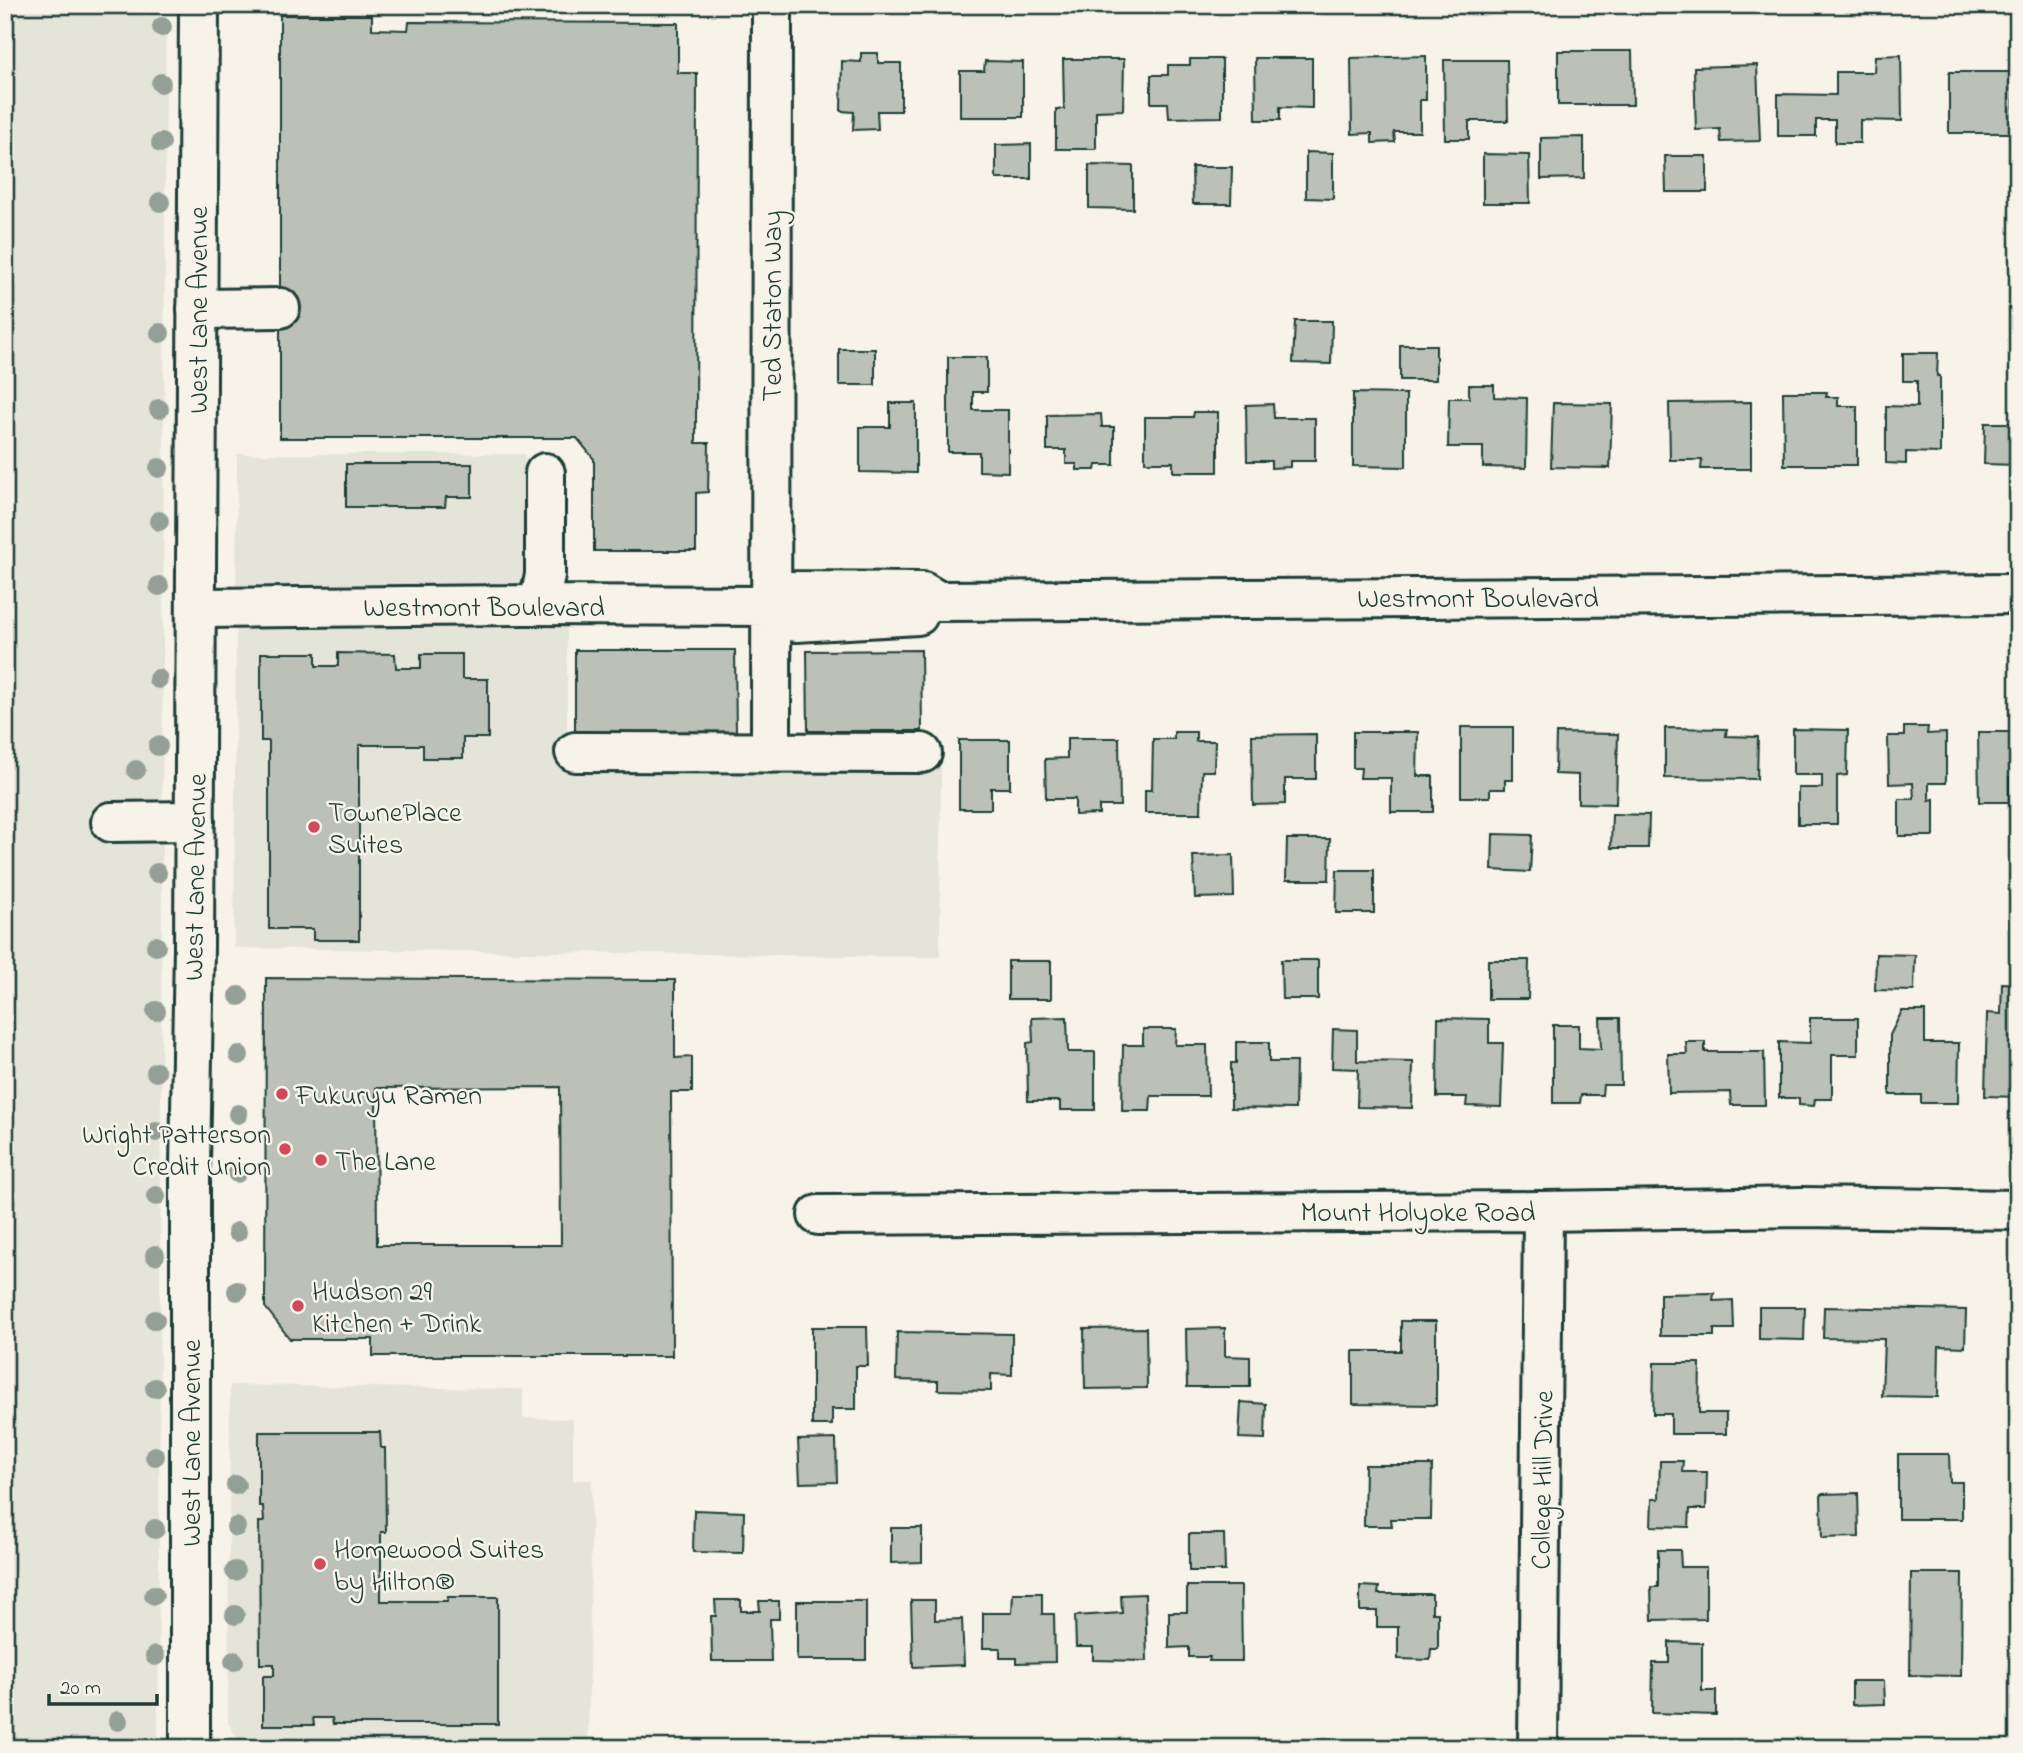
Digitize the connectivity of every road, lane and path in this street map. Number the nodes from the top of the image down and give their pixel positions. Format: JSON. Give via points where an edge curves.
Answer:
{"nodes":[{"id":1,"x":199,"y":5,"type":"edge"},
{"id":2,"x":772,"y":5,"type":"edge"},
{"id":3,"x":279,"y":308,"type":"dead end"},
{"id":4,"x":197,"y":309,"type":"junction"},
{"id":5,"x":545,"y":473,"type":"dead end"},
{"id":6,"x":2018,"y":594,"type":"edge"},
{"id":7,"x":539,"y":605,"type":"junction"},
{"id":8,"x":771,"y":606,"type":"junction"},
{"id":9,"x":196,"y":608,"type":"junction"},
{"id":10,"x":575,"y":752,"type":"dead end"},
{"id":11,"x":771,"y":752,"type":"junction"},
{"id":12,"x":922,"y":753,"type":"dead end"},
{"id":13,"x":195,"y":821,"type":"junction"},
{"id":14,"x":111,"y":822,"type":"dead end"},
{"id":15,"x":2018,"y":1210,"type":"edge"},
{"id":16,"x":1543,"y":1211,"type":"junction"},
{"id":17,"x":818,"y":1215,"type":"dead end"},
{"id":18,"x":190,"y":1748,"type":"edge"},
{"id":19,"x":1538,"y":1748,"type":"edge"}],
"edges":[{"from":1,"to":4,"type":"street","name":"West Lane Avenue"},
{"from":2,"to":8,"type":"street","name":"Ted Staton Way"},
{"from":3,"to":4,"type":"street"},
{"from":4,"to":9,"type":"street","name":"West Lane Avenue"},
{"from":5,"to":7,"type":"street","via":[[545,575]]},
{"from":6,"to":8,"type":"street","name":"Westmont Boulevard","via":[[938,601],[923,592],[792,591]]},
{"from":7,"to":8,"type":"street","name":"Westmont Boulevard"},
{"from":7,"to":9,"type":"street","name":"Westmont Boulevard"},
{"from":8,"to":11,"type":"street","name":"Ted Staton Way"},
{"from":9,"to":13,"type":"street","name":"West Lane Avenue"},
{"from":10,"to":11,"type":"street"},
{"from":11,"to":12,"type":"street"},
{"from":13,"to":14,"type":"street"},
{"from":13,"to":18,"type":"street","name":"West Lane Avenue"},
{"from":15,"to":16,"type":"street","name":"Mount Holyoke Road"},
{"from":16,"to":17,"type":"street","name":"Mount Holyoke Road"},
{"from":16,"to":19,"type":"street","name":"College Hill Drive"}]}
